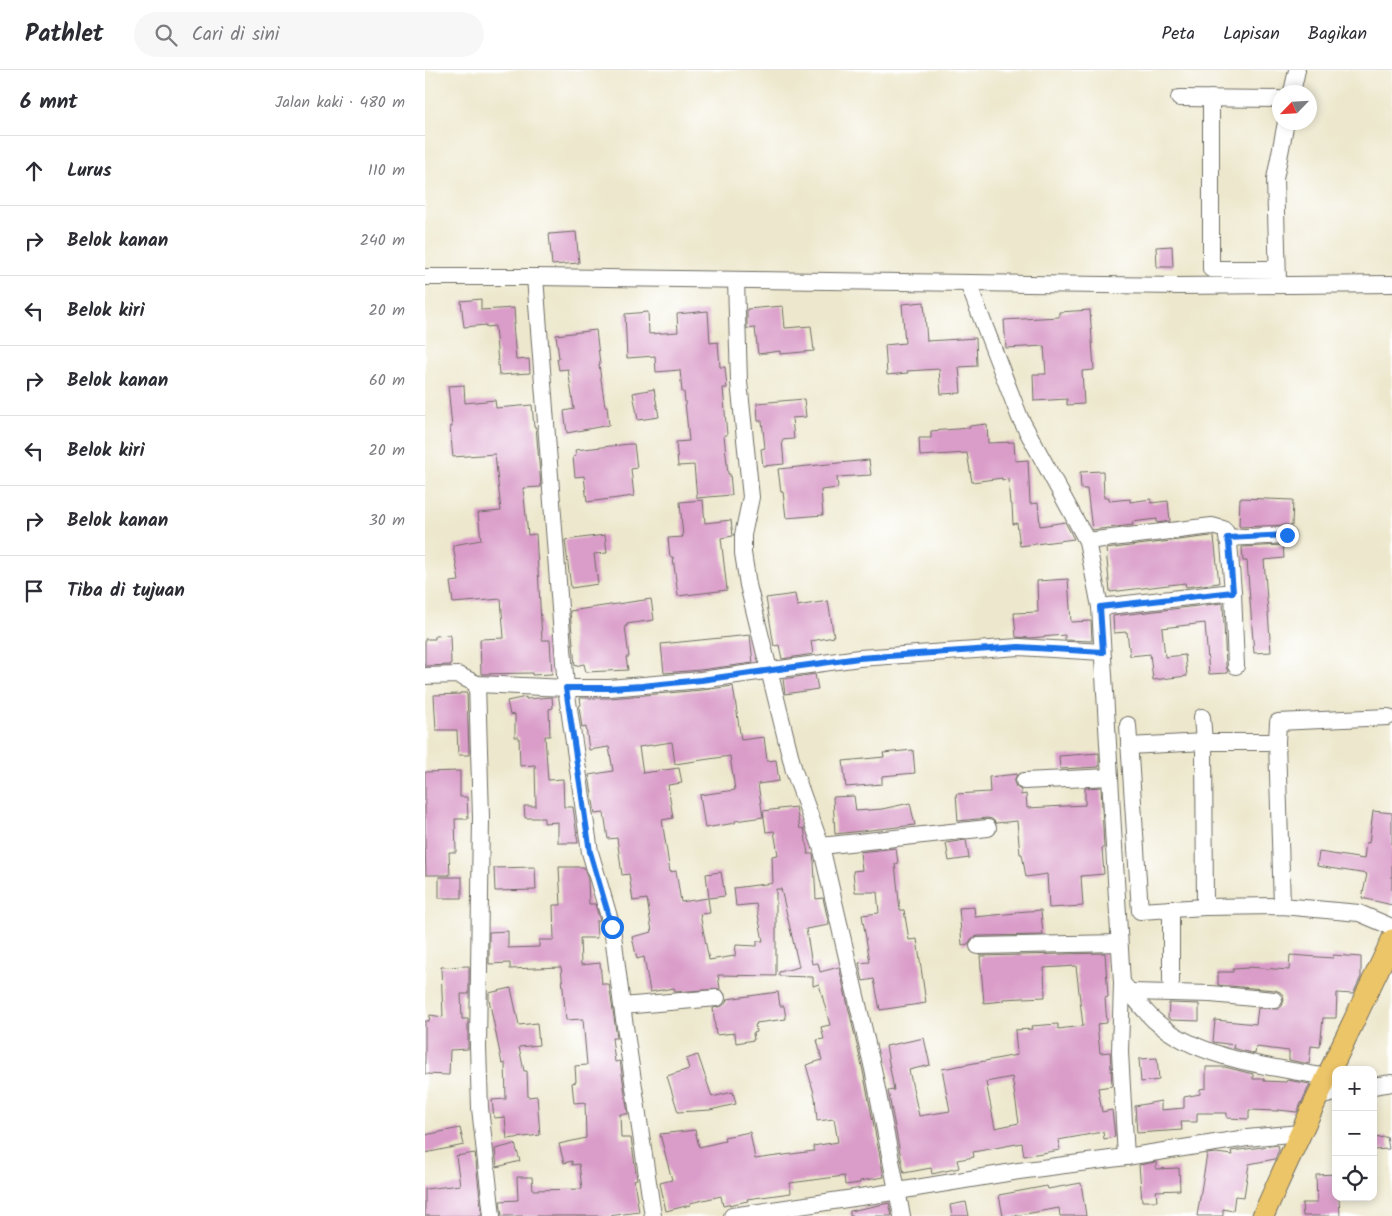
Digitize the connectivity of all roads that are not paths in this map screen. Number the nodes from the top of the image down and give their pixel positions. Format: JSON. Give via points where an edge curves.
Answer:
{"nodes":[{"id":1,"x":1297,"y":70,"type":"edge"},
{"id":2,"x":1294,"y":85,"type":"edge"},
{"id":3,"x":1179,"y":98,"type":"dead end"},
{"id":4,"x":1211,"y":98,"type":"junction"},
{"id":5,"x":1272,"y":99,"type":"edge"},
{"id":6,"x":1284,"y":130,"type":"edge"},
{"id":7,"x":425,"y":277,"type":"edge"},
{"id":8,"x":535,"y":277,"type":"junction"},
{"id":9,"x":1278,"y":277,"type":"junction"},
{"id":10,"x":737,"y":280,"type":"junction"},
{"id":11,"x":967,"y":283,"type":"junction"},
{"id":12,"x":1392,"y":284,"type":"edge"},
{"id":13,"x":1287,"y":535,"type":"dead end"},
{"id":14,"x":1227,"y":538,"type":"junction"},
{"id":15,"x":1087,"y":541,"type":"junction"},
{"id":16,"x":1233,"y":592,"type":"junction"},
{"id":17,"x":1100,"y":607,"type":"junction"},
{"id":18,"x":1103,"y":652,"type":"junction"},
{"id":19,"x":1236,"y":666,"type":"dead end"},
{"id":20,"x":768,"y":670,"type":"junction"},
{"id":21,"x":425,"y":676,"type":"edge"},
{"id":22,"x":477,"y":684,"type":"junction"},
{"id":23,"x":566,"y":688,"type":"junction"},
{"id":24,"x":1202,"y":717,"type":"dead end"},
{"id":25,"x":1388,"y":717,"type":"dead end"},
{"id":26,"x":1128,"y":725,"type":"dead end"},
{"id":27,"x":1204,"y":742,"type":"junction"},
{"id":28,"x":1277,"y":742,"type":"junction"},
{"id":29,"x":1129,"y":746,"type":"junction"},
{"id":30,"x":1110,"y":777,"type":"junction"},
{"id":31,"x":1024,"y":781,"type":"dead end"},
{"id":32,"x":988,"y":828,"type":"dead end"},
{"id":33,"x":821,"y":846,"type":"junction"},
{"id":34,"x":1282,"y":906,"type":"junction"},
{"id":35,"x":1205,"y":907,"type":"junction"},
{"id":36,"x":1171,"y":909,"type":"junction"},
{"id":37,"x":1392,"y":927,"type":"edge"},
{"id":38,"x":1392,"y":940,"type":"edge"},
{"id":39,"x":1119,"y":943,"type":"junction"},
{"id":40,"x":978,"y":946,"type":"dead end"},
{"id":41,"x":1171,"y":982,"type":"dead end"},
{"id":42,"x":1126,"y":987,"type":"junction"},
{"id":43,"x":717,"y":998,"type":"dead end"},
{"id":44,"x":1274,"y":1000,"type":"dead end"},
{"id":45,"x":622,"y":1006,"type":"junction"},
{"id":46,"x":1392,"y":1082,"type":"edge"},
{"id":47,"x":1377,"y":1085,"type":"edge"},
{"id":48,"x":1327,"y":1089,"type":"edge"},
{"id":49,"x":1300,"y":1132,"type":"junction"},
{"id":50,"x":1127,"y":1157,"type":"junction"},
{"id":51,"x":897,"y":1190,"type":"junction"},
{"id":52,"x":492,"y":1216,"type":"edge"},
{"id":53,"x":653,"y":1216,"type":"edge"},
{"id":54,"x":732,"y":1216,"type":"edge"},
{"id":55,"x":902,"y":1216,"type":"edge"},
{"id":56,"x":1263,"y":1216,"type":"edge"}],
"edges":[{"from":1,"to":2,"type":"street"},
{"from":3,"to":4,"type":"street"},
{"from":4,"to":5,"type":"street"},
{"from":4,"to":9,"type":"street","via":[[1211,269]]},
{"from":6,"to":9,"type":"street","via":[[1275,179]]},
{"from":7,"to":8,"type":"street"},
{"from":8,"to":10,"type":"street"},
{"from":8,"to":23,"type":"street"},
{"from":9,"to":11,"type":"street","via":[[1179,286]]},
{"from":9,"to":12,"type":"street"},
{"from":10,"to":11,"type":"street"},
{"from":10,"to":20,"type":"street","via":[[739,382],[751,498],[743,535],[743,553]]},
{"from":11,"to":15,"type":"street","via":[[1020,418]]},
{"from":13,"to":14,"type":"street"},
{"from":14,"to":15,"type":"street","via":[[1223,529],[1212,526]]},
{"from":14,"to":16,"type":"street"},
{"from":15,"to":17,"type":"street"},
{"from":16,"to":17,"type":"street"},
{"from":16,"to":19,"type":"street"},
{"from":17,"to":18,"type":"street"},
{"from":18,"to":20,"type":"street","via":[[1019,647],[859,658]]},
{"from":18,"to":30,"type":"street"},
{"from":20,"to":23,"type":"street","via":[[642,686]]},
{"from":20,"to":33,"type":"street","via":[[794,772]]},
{"from":21,"to":22,"type":"street","via":[[458,675]]},
{"from":22,"to":23,"type":"street"},
{"from":22,"to":52,"type":"street","via":[[481,792],[478,1046],[480,1108]]},
{"from":23,"to":45,"type":"street","via":[[590,852],[612,927]]},
{"from":24,"to":27,"type":"street"},
{"from":25,"to":28,"type":"street","via":[[1278,722]]},
{"from":26,"to":29,"type":"street"},
{"from":27,"to":28,"type":"street"},
{"from":27,"to":29,"type":"street"},
{"from":27,"to":35,"type":"street"},
{"from":28,"to":34,"type":"street"},
{"from":29,"to":36,"type":"street","via":[[1140,910]]},
{"from":30,"to":31,"type":"street"},
{"from":30,"to":39,"type":"street"},
{"from":32,"to":33,"type":"street"},
{"from":33,"to":51,"type":"street","via":[[873,1069]]},
{"from":34,"to":35,"type":"street"},
{"from":34,"to":37,"type":"street","via":[[1359,913]]},
{"from":35,"to":36,"type":"street"},
{"from":36,"to":41,"type":"street"},
{"from":38,"to":48,"type":"main road"},
{"from":39,"to":40,"type":"street"},
{"from":39,"to":42,"type":"street"},
{"from":42,"to":44,"type":"street"},
{"from":42,"to":48,"type":"street","via":[[1155,1021],[1191,1044],[1223,1056],[1277,1068]]},
{"from":42,"to":50,"type":"street","via":[[1120,1052]]},
{"from":43,"to":45,"type":"street"},
{"from":45,"to":53,"type":"street"},
{"from":46,"to":47,"type":"street"},
{"from":48,"to":49,"type":"main road"},
{"from":49,"to":50,"type":"street"},
{"from":49,"to":56,"type":"main road"},
{"from":50,"to":51,"type":"street"},
{"from":51,"to":54,"type":"street"},
{"from":51,"to":55,"type":"street"}]}
